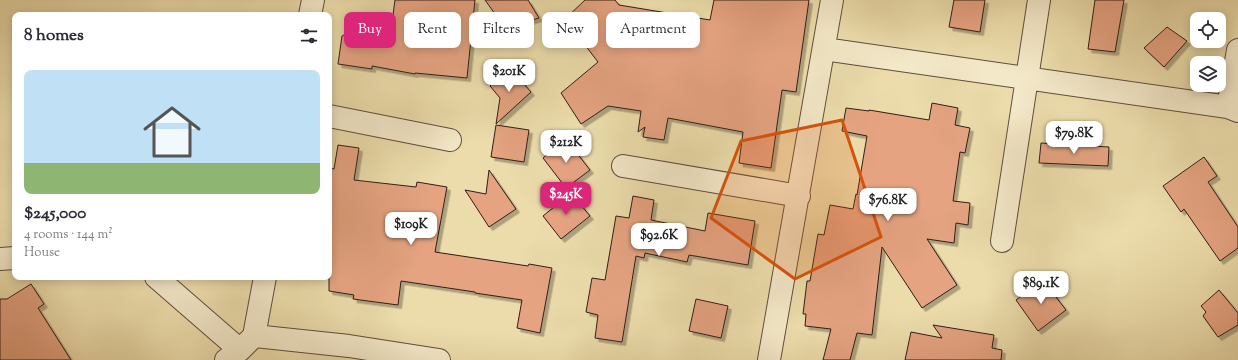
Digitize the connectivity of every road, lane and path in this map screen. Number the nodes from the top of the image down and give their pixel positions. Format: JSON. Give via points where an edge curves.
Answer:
{"nodes":[{"id":1,"x":312,"y":0,"type":"edge"},
{"id":2,"x":832,"y":0,"type":"edge"},
{"id":3,"x":1039,"y":0,"type":"edge"},
{"id":4,"x":310,"y":12,"type":"edge"},
{"id":5,"x":824,"y":49,"type":"junction"},
{"id":6,"x":1238,"y":50,"type":"edge"},
{"id":7,"x":1027,"y":79,"type":"junction"},
{"id":8,"x":1233,"y":109,"type":"edge"},
{"id":9,"x":332,"y":117,"type":"edge"},
{"id":10,"x":450,"y":140,"type":"dead end"},
{"id":11,"x":623,"y":166,"type":"dead end"},
{"id":12,"x":799,"y":196,"type":"junction"},
{"id":13,"x":1002,"y":241,"type":"dead end"},
{"id":14,"x":12,"y":258,"type":"edge"},
{"id":15,"x":0,"y":259,"type":"edge"},
{"id":16,"x":160,"y":280,"type":"edge"},
{"id":17,"x":264,"y":280,"type":"edge"},
{"id":18,"x":240,"y":349,"type":"edge"},
{"id":19,"x":439,"y":360,"type":"edge"},
{"id":20,"x":769,"y":360,"type":"edge"}],
"edges":[{"from":1,"to":4,"type":"street"},
{"from":2,"to":5,"type":"street"},
{"from":3,"to":7,"type":"street"},
{"from":5,"to":7,"type":"street"},
{"from":5,"to":12,"type":"street"},
{"from":6,"to":8,"type":"street"},
{"from":7,"to":8,"type":"street"},
{"from":7,"to":13,"type":"street"},
{"from":9,"to":10,"type":"street"},
{"from":11,"to":12,"type":"street"},
{"from":12,"to":20,"type":"street"},
{"from":14,"to":15,"type":"street"},
{"from":16,"to":18,"type":"street"},
{"from":17,"to":18,"type":"street"},
{"from":18,"to":19,"type":"street","via":[[349,346]]}]}
